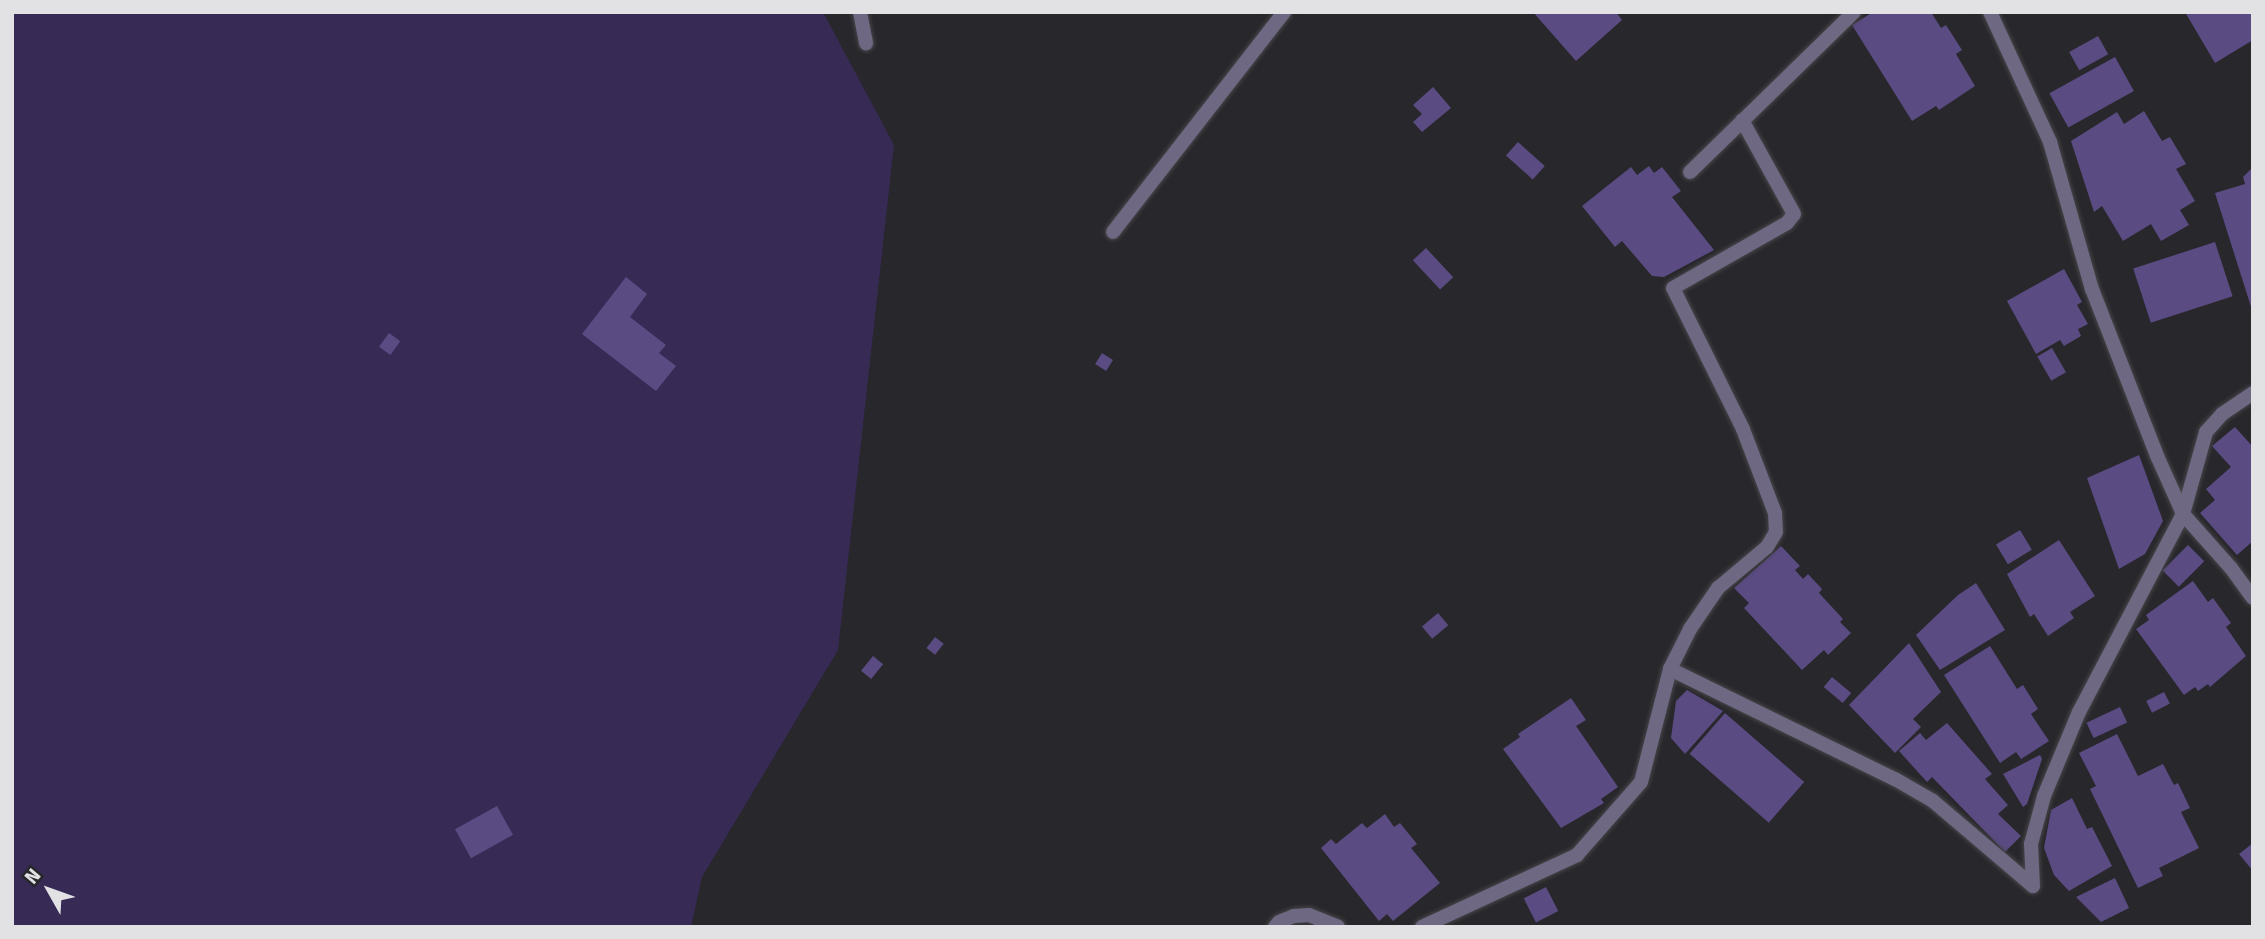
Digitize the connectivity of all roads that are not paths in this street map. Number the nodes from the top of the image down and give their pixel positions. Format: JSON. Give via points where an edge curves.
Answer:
{"nodes":[{"id":1,"x":860,"y":12,"type":"edge"},
{"id":2,"x":1284,"y":12,"type":"edge"},
{"id":3,"x":1854,"y":12,"type":"edge"},
{"id":4,"x":1990,"y":12,"type":"edge"},
{"id":5,"x":866,"y":43,"type":"dead end"},
{"id":6,"x":1742,"y":120,"type":"junction"},
{"id":7,"x":1690,"y":172,"type":"dead end"},
{"id":8,"x":1113,"y":232,"type":"dead end"},
{"id":9,"x":2253,"y":393,"type":"edge"},
{"id":10,"x":2183,"y":514,"type":"junction"},
{"id":11,"x":2253,"y":598,"type":"edge"},
{"id":12,"x":1670,"y":669,"type":"junction"},
{"id":13,"x":1275,"y":927,"type":"edge"},
{"id":14,"x":1338,"y":927,"type":"edge"},
{"id":15,"x":1422,"y":927,"type":"edge"}],
"edges":[{"from":1,"to":5,"type":"street"},
{"from":2,"to":8,"type":"street"},
{"from":3,"to":6,"type":"street"},
{"from":4,"to":10,"type":"street","via":[[2049,142],[2092,289]]},
{"from":6,"to":7,"type":"street"},
{"from":6,"to":12,"type":"street","via":[[1794,214],[1787,223],[1673,288],[1742,429],[1775,513],[1776,532],[1767,547],[1718,588]]},
{"from":9,"to":10,"type":"street","via":[[2222,414],[2206,432]]},
{"from":10,"to":11,"type":"street"},
{"from":10,"to":12,"type":"street","via":[[2079,712],[2043,796],[2031,844],[2033,886],[1933,801]]},
{"from":12,"to":15,"type":"street","via":[[1641,782],[1577,855]]},
{"from":13,"to":14,"type":"street","via":[[1294,916],[1309,915]]}]}
